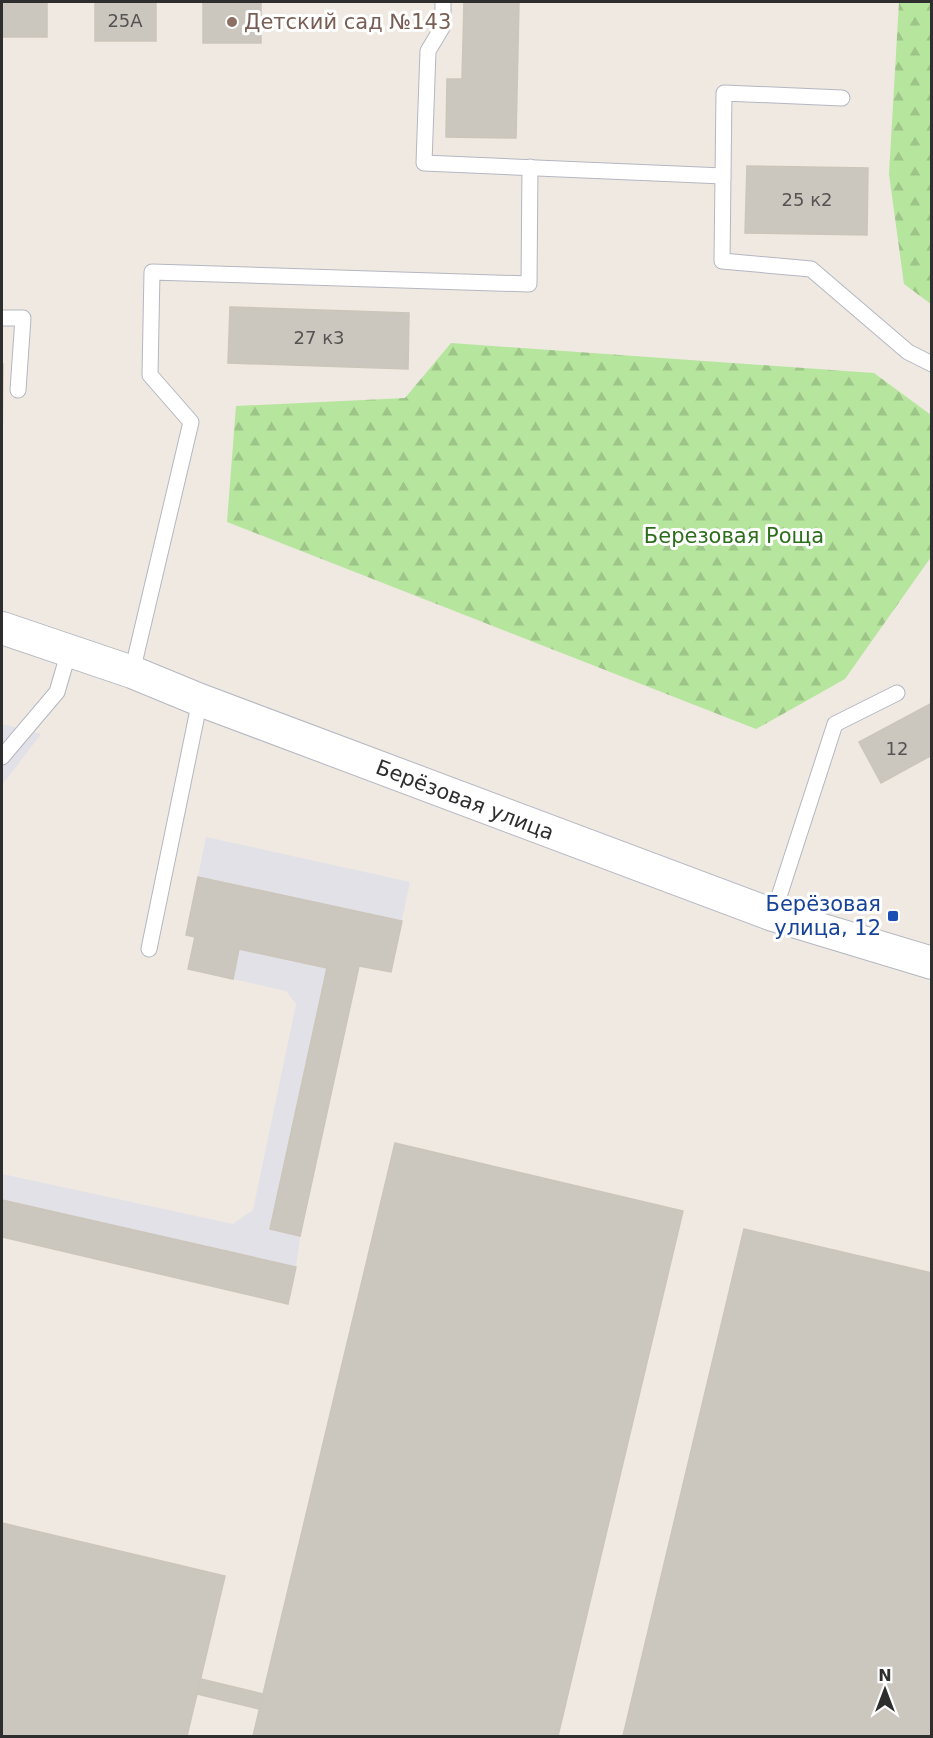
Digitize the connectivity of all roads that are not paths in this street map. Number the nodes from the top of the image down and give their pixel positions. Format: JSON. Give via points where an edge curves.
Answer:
{"nodes":[{"id":1,"x":443,"y":2,"type":"edge"},
{"id":2,"x":842,"y":98,"type":"dead end"},
{"id":3,"x":530,"y":166,"type":"junction"},
{"id":4,"x":723,"y":176,"type":"junction"},
{"id":5,"x":2,"y":318,"type":"edge"},
{"id":6,"x":932,"y":364,"type":"edge"},
{"id":7,"x":18,"y":390,"type":"dead end"},
{"id":8,"x":2,"y":628,"type":"edge"},
{"id":9,"x":69,"y":651,"type":"junction"},
{"id":10,"x":132,"y":672,"type":"junction"},
{"id":11,"x":897,"y":693,"type":"dead end"},
{"id":12,"x":200,"y":700,"type":"junction"},
{"id":13,"x":2,"y":757,"type":"edge"},
{"id":14,"x":773,"y":915,"type":"junction"},
{"id":15,"x":149,"y":948,"type":"dead end"},
{"id":16,"x":932,"y":963,"type":"edge"}],
"edges":[{"from":1,"to":3,"type":"lane","via":[[443,26],[428,51],[424,163]]},
{"from":2,"to":4,"type":"lane","via":[[724,93]]},
{"from":3,"to":4,"type":"lane"},
{"from":3,"to":10,"type":"lane","via":[[529,284],[152,272],[150,375],[190,422]]},
{"from":4,"to":6,"type":"lane","via":[[722,261],[811,269],[908,352]]},
{"from":5,"to":7,"type":"lane","via":[[23,318]]},
{"from":8,"to":9,"type":"street","name":"Берёзовая улица"},
{"from":9,"to":10,"type":"street","name":"Берёзовая улица"},
{"from":9,"to":13,"type":"lane","via":[[57,692]]},
{"from":10,"to":12,"type":"street","name":"Берёзовая улица"},
{"from":11,"to":14,"type":"lane","via":[[835,724]]},
{"from":12,"to":14,"type":"street","name":"Берёзовая улица"},
{"from":12,"to":15,"type":"lane"},
{"from":14,"to":16,"type":"street","name":"Берёзовая улица"}]}
